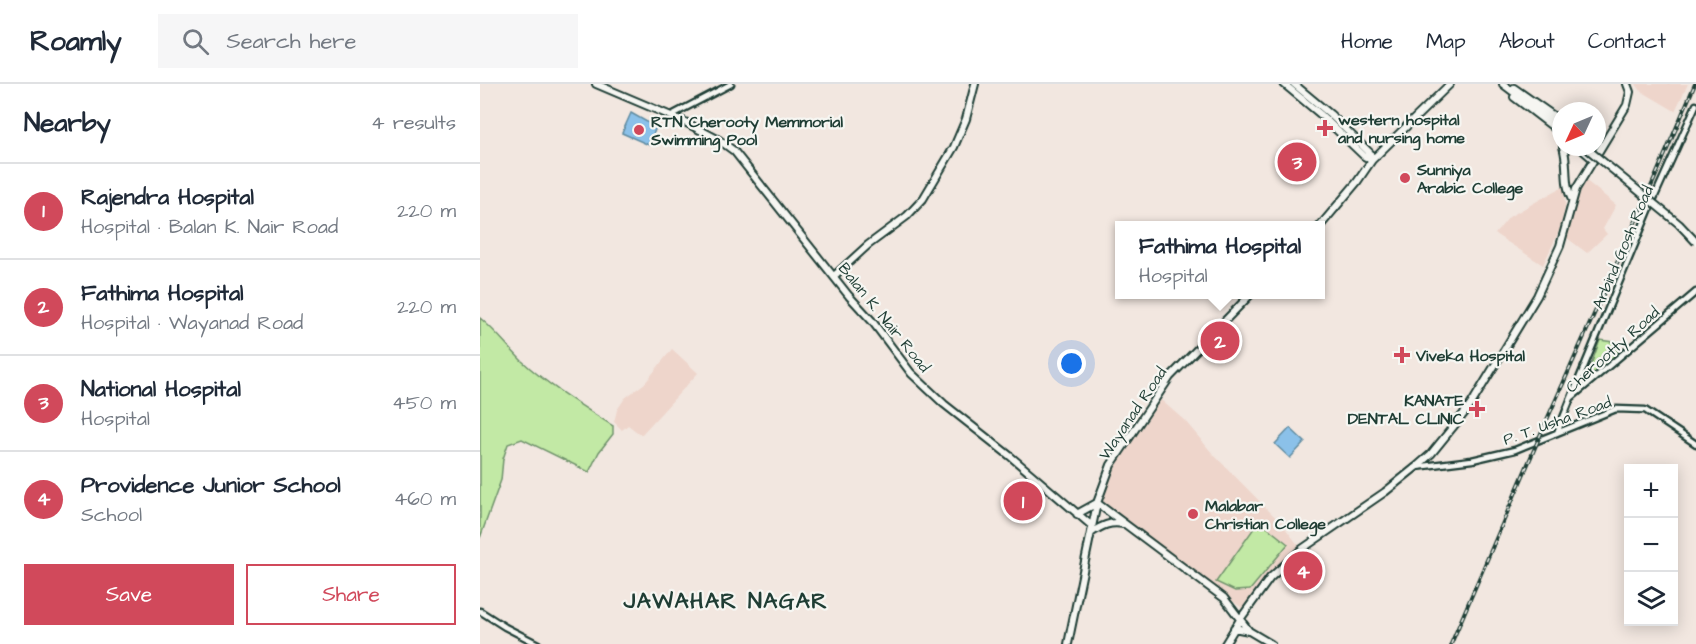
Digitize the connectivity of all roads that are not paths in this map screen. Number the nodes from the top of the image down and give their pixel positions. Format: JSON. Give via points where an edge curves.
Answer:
{"nodes":[{"id":1,"x":596,"y":84,"type":"edge"},
{"id":2,"x":731,"y":84,"type":"edge"},
{"id":3,"x":975,"y":84,"type":"edge"},
{"id":4,"x":1284,"y":84,"type":"edge"},
{"id":5,"x":1294,"y":84,"type":"edge"},
{"id":6,"x":1450,"y":84,"type":"edge"},
{"id":7,"x":1627,"y":84,"type":"edge"},
{"id":8,"x":1505,"y":86,"type":"edge"},
{"id":9,"x":1696,"y":105,"type":"edge"},
{"id":10,"x":1552,"y":115,"type":"edge"},
{"id":11,"x":670,"y":116,"type":"junction"},
{"id":12,"x":1552,"y":122,"type":"edge"},
{"id":13,"x":1552,"y":124,"type":"edge"},
{"id":14,"x":1606,"y":134,"type":"edge"},
{"id":15,"x":1566,"y":156,"type":"edge"},
{"id":16,"x":1590,"y":156,"type":"edge"},
{"id":17,"x":1594,"y":156,"type":"edge"},
{"id":18,"x":1596,"y":156,"type":"edge"},
{"id":19,"x":1593,"y":159,"type":"junction"},
{"id":20,"x":1372,"y":160,"type":"junction"},
{"id":21,"x":1572,"y":200,"type":"junction"},
{"id":22,"x":1323,"y":221,"type":"edge"},
{"id":23,"x":1696,"y":242,"type":"edge"},
{"id":24,"x":834,"y":276,"type":"junction"},
{"id":25,"x":1696,"y":292,"type":"edge"},
{"id":26,"x":1246,"y":299,"type":"edge"},
{"id":27,"x":1571,"y":399,"type":"junction"},
{"id":28,"x":1557,"y":433,"type":"junction"},
{"id":29,"x":1696,"y":444,"type":"edge"},
{"id":30,"x":1416,"y":467,"type":"junction"},
{"id":31,"x":1097,"y":503,"type":"junction"},
{"id":32,"x":1077,"y":514,"type":"junction"},
{"id":33,"x":1126,"y":525,"type":"junction"},
{"id":34,"x":1091,"y":529,"type":"junction"},
{"id":35,"x":480,"y":611,"type":"edge"},
{"id":36,"x":1241,"y":618,"type":"junction"},
{"id":37,"x":1234,"y":628,"type":"junction"},
{"id":38,"x":1249,"y":631,"type":"junction"},
{"id":39,"x":538,"y":644,"type":"edge"},
{"id":40,"x":1068,"y":644,"type":"edge"},
{"id":41,"x":1225,"y":644,"type":"edge"},
{"id":42,"x":1271,"y":644,"type":"edge"}],
"edges":[{"from":1,"to":11,"type":"main road","name":"Balan K. Nair Road"},
{"from":2,"to":11,"type":"street"},
{"from":3,"to":24,"type":"main road","via":[[954,147],[923,199]]},
{"from":4,"to":20,"type":"main road"},
{"from":5,"to":20,"type":"main road","via":[[1330,114],[1370,153]]},
{"from":6,"to":20,"type":"main road"},
{"from":7,"to":14,"type":"main road","via":[[1627,105]]},
{"from":8,"to":10,"type":"main road","via":[[1516,89]]},
{"from":8,"to":12,"type":"main road"},
{"from":8,"to":13,"type":"main road"},
{"from":9,"to":27,"type":"street","name":"Arbind Gosh Road"},
{"from":11,"to":24,"type":"main road","name":"Balan K. Nair Road","via":[[734,151]]},
{"from":15,"to":21,"type":"main road","via":[[1567,191]]},
{"from":16,"to":19,"type":"main road"},
{"from":17,"to":19,"type":"main road"},
{"from":18,"to":23,"type":"main road","bridge":true},
{"from":19,"to":21,"type":"main road"},
{"from":20,"to":22,"type":"main road"},
{"from":21,"to":30,"type":"main road","via":[[1560,246],[1515,334],[1470,406]]},
{"from":24,"to":32,"type":"main road","name":"Balan K. Nair Road","via":[[911,373]]},
{"from":25,"to":27,"type":"street","name":"Cherootty Road"},
{"from":26,"to":31,"type":"main road","name":"Wayanad Road","via":[[1170,377],[1111,465]]},
{"from":27,"to":28,"type":"street","name":"Cherootty Road"},
{"from":28,"to":29,"type":"street","name":"P. T. Usha Road","via":[[1616,409],[1645,410]]},
{"from":28,"to":30,"type":"street","name":"P. T. Usha Road","via":[[1515,450]]},
{"from":30,"to":36,"type":"main road","via":[[1302,549],[1270,578]]},
{"from":31,"to":32,"type":"main road"},
{"from":31,"to":33,"type":"main road"},
{"from":31,"to":34,"type":"main road","name":"Wayanad Road"},
{"from":32,"to":34,"type":"main road","name":"Balan K. Nair Road"},
{"from":33,"to":34,"type":"main road","via":[[1107,524]]},
{"from":33,"to":36,"type":"main road","via":[[1224,598]]},
{"from":34,"to":40,"type":"main road","name":"Wayanad Road"},
{"from":35,"to":39,"type":"street"},
{"from":36,"to":37,"type":"main road"},
{"from":36,"to":38,"type":"main road"},
{"from":37,"to":38,"type":"main road"},
{"from":37,"to":41,"type":"main road"},
{"from":38,"to":42,"type":"main road"}]}
